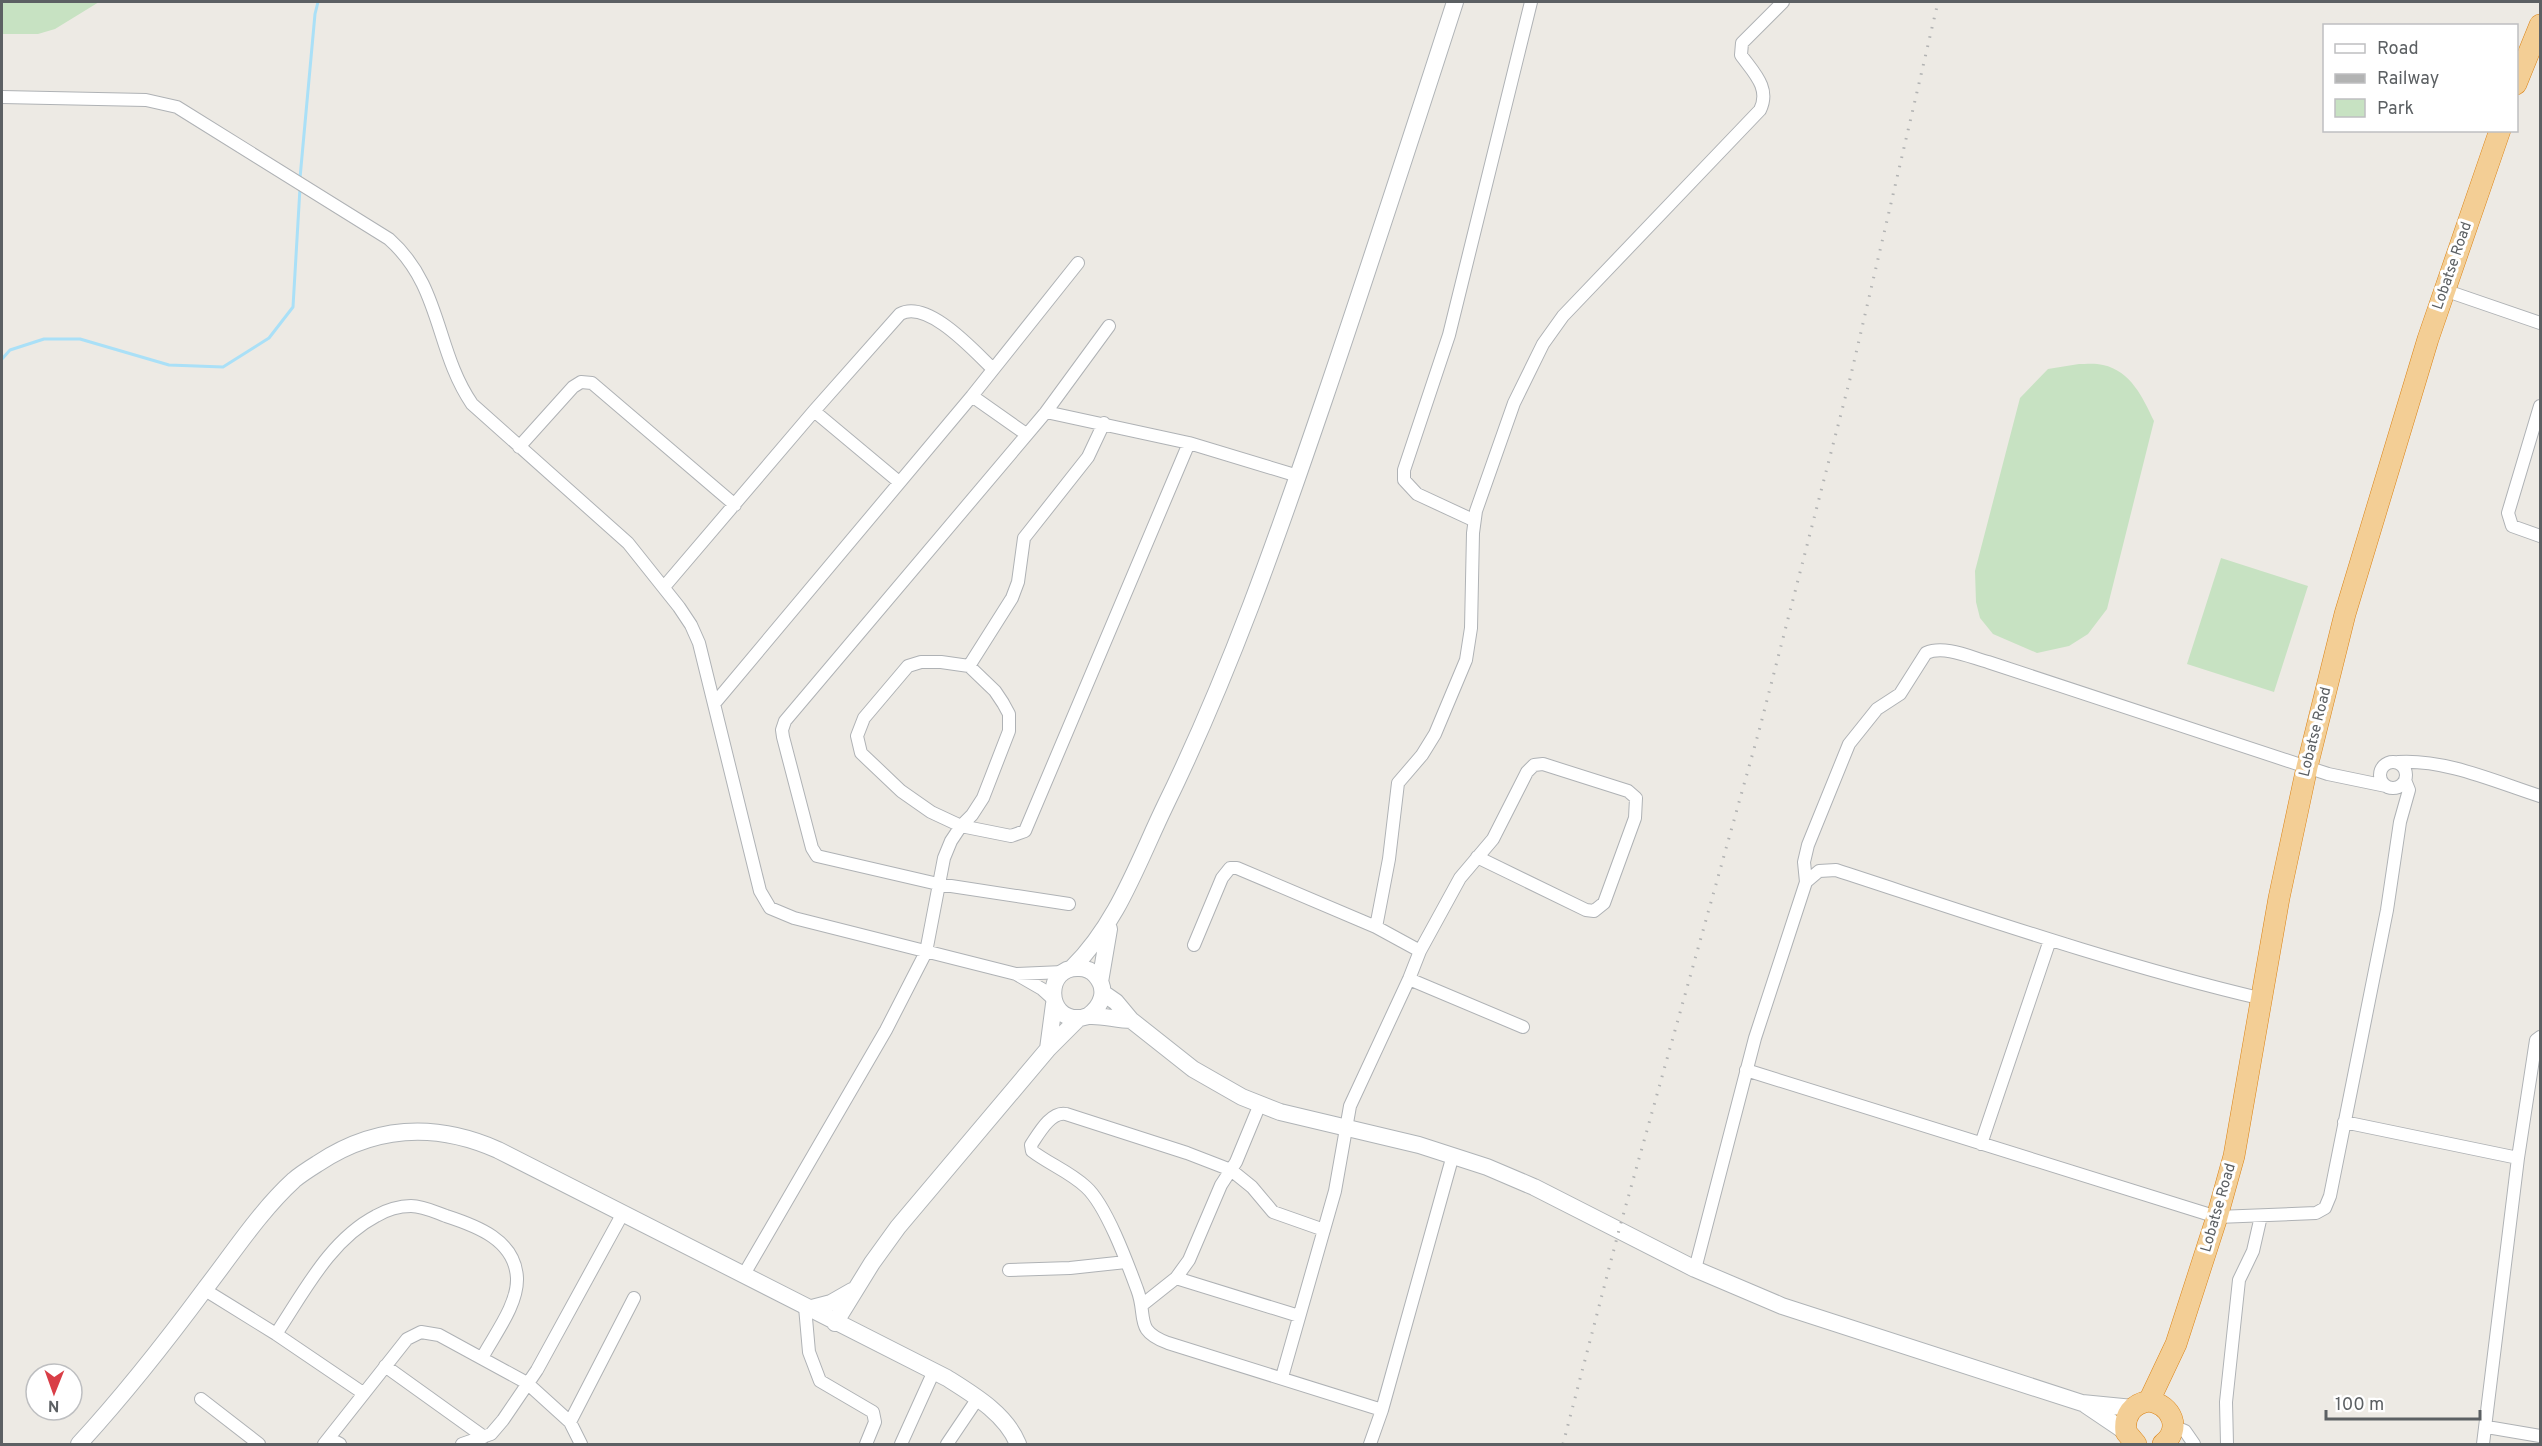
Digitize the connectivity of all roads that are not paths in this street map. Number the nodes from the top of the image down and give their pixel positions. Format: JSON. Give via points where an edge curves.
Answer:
{"nodes":[{"id":1,"x":1455,"y":2,"type":"edge"},
{"id":2,"x":1531,"y":2,"type":"edge"},
{"id":3,"x":1783,"y":2,"type":"edge"},
{"id":4,"x":2541,"y":25,"type":"edge"},
{"id":5,"x":2518,"y":82,"type":"edge"},
{"id":6,"x":2,"y":97,"type":"edge"},
{"id":7,"x":2499,"y":132,"type":"edge"},
{"id":8,"x":1078,"y":263,"type":"dead end"},
{"id":9,"x":2444,"y":290,"type":"junction"},
{"id":10,"x":2541,"y":323,"type":"edge"},
{"id":11,"x":1109,"y":327,"type":"dead end"},
{"id":12,"x":993,"y":369,"type":"junction"},
{"id":13,"x":972,"y":396,"type":"junction"},
{"id":14,"x":2541,"y":406,"type":"edge"},
{"id":15,"x":814,"y":411,"type":"junction"},
{"id":16,"x":1047,"y":411,"type":"junction"},
{"id":17,"x":1104,"y":423,"type":"junction"},
{"id":18,"x":1026,"y":434,"type":"junction"},
{"id":19,"x":1189,"y":443,"type":"junction"},
{"id":20,"x":519,"y":447,"type":"junction"},
{"id":21,"x":1298,"y":476,"type":"junction"},
{"id":22,"x":898,"y":482,"type":"junction"},
{"id":23,"x":735,"y":505,"type":"junction"},
{"id":24,"x":1473,"y":520,"type":"junction"},
{"id":25,"x":2541,"y":536,"type":"edge"},
{"id":26,"x":664,"y":588,"type":"junction"},
{"id":27,"x":969,"y":666,"type":"junction"},
{"id":28,"x":714,"y":704,"type":"junction"},
{"id":29,"x":2398,"y":762,"type":"junction"},
{"id":30,"x":2430,"y":764,"type":"junction"},
{"id":31,"x":2307,"y":767,"type":"junction"},
{"id":32,"x":2381,"y":769,"type":"junction"},
{"id":33,"x":2406,"y":779,"type":"junction"},
{"id":34,"x":2356,"y":781,"type":"junction"},
{"id":35,"x":2390,"y":787,"type":"junction"},
{"id":36,"x":2541,"y":796,"type":"edge"},
{"id":37,"x":2400,"y":822,"type":"junction"},
{"id":38,"x":961,"y":826,"type":"junction"},
{"id":39,"x":1477,"y":857,"type":"junction"},
{"id":40,"x":1806,"y":882,"type":"junction"},
{"id":41,"x":938,"y":884,"type":"junction"},
{"id":42,"x":1069,"y":904,"type":"dead end"},
{"id":43,"x":1110,"y":922,"type":"junction"},
{"id":44,"x":1376,"y":927,"type":"junction"},
{"id":45,"x":2050,"y":940,"type":"junction"},
{"id":46,"x":1194,"y":945,"type":"dead end"},
{"id":47,"x":1420,"y":951,"type":"junction"},
{"id":48,"x":926,"y":952,"type":"junction"},
{"id":49,"x":1067,"y":970,"type":"junction"},
{"id":50,"x":1016,"y":974,"type":"junction"},
{"id":51,"x":1409,"y":979,"type":"junction"},
{"id":52,"x":1101,"y":987,"type":"junction"},
{"id":53,"x":2263,"y":999,"type":"junction"},
{"id":54,"x":1054,"y":1001,"type":"junction"},
{"id":55,"x":1084,"y":1017,"type":"junction"},
{"id":56,"x":1131,"y":1020,"type":"junction"},
{"id":57,"x":1523,"y":1027,"type":"dead end"},
{"id":58,"x":2541,"y":1037,"type":"edge"},
{"id":59,"x":1048,"y":1049,"type":"junction"},
{"id":60,"x":1746,"y":1070,"type":"junction"},
{"id":61,"x":1260,"y":1104,"type":"junction"},
{"id":62,"x":2344,"y":1122,"type":"junction"},
{"id":63,"x":1347,"y":1128,"type":"junction"},
{"id":64,"x":1982,"y":1144,"type":"junction"},
{"id":65,"x":1453,"y":1155,"type":"junction"},
{"id":66,"x":2518,"y":1158,"type":"junction"},
{"id":67,"x":1231,"y":1170,"type":"junction"},
{"id":68,"x":623,"y":1213,"type":"junction"},
{"id":69,"x":2261,"y":1216,"type":"junction"},
{"id":70,"x":2217,"y":1217,"type":"junction"},
{"id":71,"x":1324,"y":1230,"type":"junction"},
{"id":72,"x":1126,"y":1262,"type":"junction"},
{"id":73,"x":1695,"y":1269,"type":"junction"},
{"id":74,"x":1009,"y":1270,"type":"dead end"},
{"id":75,"x":743,"y":1276,"type":"junction"},
{"id":76,"x":1176,"y":1278,"type":"junction"},
{"id":77,"x":856,"y":1289,"type":"junction"},
{"id":78,"x":205,"y":1290,"type":"junction"},
{"id":79,"x":634,"y":1298,"type":"dead end"},
{"id":80,"x":1142,"y":1305,"type":"junction"},
{"id":81,"x":805,"y":1307,"type":"junction"},
{"id":82,"x":1299,"y":1316,"type":"junction"},
{"id":83,"x":835,"y":1323,"type":"junction"},
{"id":84,"x":276,"y":1334,"type":"junction"},
{"id":85,"x":859,"y":1334,"type":"junction"},
{"id":86,"x":2176,"y":1344,"type":"junction"},
{"id":87,"x":482,"y":1358,"type":"junction"},
{"id":88,"x":385,"y":1366,"type":"junction"},
{"id":89,"x":933,"y":1371,"type":"junction"},
{"id":90,"x":1282,"y":1377,"type":"junction"},
{"id":91,"x":528,"y":1383,"type":"junction"},
{"id":92,"x":363,"y":1393,"type":"junction"},
{"id":93,"x":978,"y":1398,"type":"junction"},
{"id":94,"x":201,"y":1399,"type":"dead end"},
{"id":95,"x":2082,"y":1403,"type":"junction"},
{"id":96,"x":2141,"y":1404,"type":"junction"},
{"id":97,"x":1382,"y":1410,"type":"junction"},
{"id":98,"x":570,"y":1422,"type":"junction"},
{"id":99,"x":2487,"y":1427,"type":"junction"},
{"id":100,"x":2167,"y":1434,"type":"edge"},
{"id":101,"x":2541,"y":1436,"type":"edge"},
{"id":102,"x":2131,"y":1440,"type":"edge"},
{"id":103,"x":326,"y":1441,"type":"edge"},
{"id":104,"x":473,"y":1442,"type":"edge"},
{"id":105,"x":79,"y":1444,"type":"edge"},
{"id":106,"x":259,"y":1444,"type":"edge"},
{"id":107,"x":340,"y":1444,"type":"edge"},
{"id":108,"x":584,"y":1444,"type":"edge"},
{"id":109,"x":866,"y":1444,"type":"edge"},
{"id":110,"x":901,"y":1444,"type":"edge"},
{"id":111,"x":947,"y":1444,"type":"edge"},
{"id":112,"x":1018,"y":1444,"type":"edge"},
{"id":113,"x":1370,"y":1444,"type":"edge"},
{"id":114,"x":2194,"y":1444,"type":"edge"},
{"id":115,"x":2227,"y":1444,"type":"edge"},
{"id":116,"x":2483,"y":1444,"type":"edge"}],
"edges":[{"from":1,"to":21,"type":"main road"},
{"from":2,"to":24,"type":"street","via":[[1449,335],[1404,470],[1404,480],[1417,494]]},
{"from":3,"to":24,"type":"street","via":[[1742,43],[1740,50],[1762,85],[1764,100],[1760,110],[1555,328],[1514,403]]},
{"from":4,"to":5,"type":"highway"},
{"from":6,"to":20,"type":"street","via":[[146,100],[167,104],[185,111],[389,239],[414,266],[431,300],[456,376],[467,397]]},
{"from":7,"to":9,"type":"highway","name":"Lobatse Road"},
{"from":8,"to":12,"type":"street"},
{"from":9,"to":10,"type":"street"},
{"from":9,"to":31,"type":"highway","name":"Lobatse Road","via":[[2345,614]]},
{"from":11,"to":16,"type":"street"},
{"from":12,"to":13,"type":"street"},
{"from":12,"to":15,"type":"street","via":[[935,319],[921,312],[906,311]]},
{"from":13,"to":18,"type":"street"},
{"from":13,"to":22,"type":"street"},
{"from":14,"to":25,"type":"street","via":[[2508,513],[2512,526]]},
{"from":15,"to":22,"type":"street"},
{"from":15,"to":23,"type":"street"},
{"from":16,"to":17,"type":"street"},
{"from":16,"to":18,"type":"street"},
{"from":17,"to":19,"type":"street"},
{"from":17,"to":27,"type":"street","via":[[1088,457],[1024,538],[1012,598]]},
{"from":18,"to":41,"type":"street","via":[[783,726],[814,853]]},
{"from":19,"to":21,"type":"street"},
{"from":19,"to":38,"type":"street","via":[[1029,825],[1011,837]]},
{"from":20,"to":23,"type":"street","via":[[573,387],[581,382],[592,383]]},
{"from":20,"to":26,"type":"street","via":[[614,528]]},
{"from":21,"to":43,"type":"main road","via":[[1265,571],[1194,746]]},
{"from":22,"to":28,"type":"street"},
{"from":23,"to":26,"type":"street"},
{"from":24,"to":44,"type":"street","via":[[1471,628],[1466,660],[1435,734],[1398,783]]},
{"from":26,"to":28,"type":"street","via":[[699,643]]},
{"from":27,"to":38,"type":"street","via":[[995,691],[1010,722],[983,798]]},
{"from":27,"to":38,"type":"street","via":[[921,662],[908,666],[864,718],[857,736],[857,746],[866,760],[916,801]]},
{"from":28,"to":48,"type":"street","via":[[760,891],[770,908],[794,918]]},
{"from":29,"to":30,"type":"street"},
{"from":29,"to":32,"type":"street","via":[[2388,762]]},
{"from":29,"to":33,"type":"street","via":[[2405,769]]},
{"from":30,"to":33,"type":"street"},
{"from":30,"to":36,"type":"street"},
{"from":31,"to":34,"type":"street"},
{"from":31,"to":40,"type":"street","via":[[1988,662],[1932,650],[1926,652],[1900,694],[1876,710],[1849,744],[1808,845],[1804,862]]},
{"from":31,"to":53,"type":"highway","name":"Lobatse Road","via":[[2279,898]]},
{"from":32,"to":34,"type":"street"},
{"from":32,"to":35,"type":"street","via":[[2380,778]]},
{"from":33,"to":35,"type":"street","via":[[2400,786]]},
{"from":33,"to":37,"type":"street","via":[[2409,790]]},
{"from":34,"to":35,"type":"street"},
{"from":35,"to":37,"type":"street"},
{"from":37,"to":62,"type":"street","via":[[2387,910]]},
{"from":38,"to":41,"type":"street","via":[[951,841]]},
{"from":39,"to":39,"type":"street","via":[[1594,911],[1604,903],[1635,818],[1636,798],[1628,791],[1543,764],[1534,765],[1493,839]]},
{"from":39,"to":47,"type":"street","via":[[1460,879]]},
{"from":40,"to":45,"type":"street","via":[[1819,871],[1836,870]]},
{"from":40,"to":60,"type":"street"},
{"from":41,"to":42,"type":"street"},
{"from":41,"to":48,"type":"street"},
{"from":43,"to":49,"type":"main road","via":[[1090,951]]},
{"from":43,"to":52,"type":"main road"},
{"from":44,"to":46,"type":"street","via":[[1245,870],[1230,868],[1222,878]]},
{"from":44,"to":47,"type":"street"},
{"from":45,"to":53,"type":"street"},
{"from":45,"to":64,"type":"street"},
{"from":47,"to":51,"type":"street"},
{"from":48,"to":50,"type":"street"},
{"from":48,"to":75,"type":"street","via":[[886,1030]]},
{"from":49,"to":50,"type":"street"},
{"from":49,"to":52,"type":"main road","via":[[1083,968],[1093,973]]},
{"from":49,"to":54,"type":"main road","via":[[1052,989]]},
{"from":50,"to":54,"type":"street"},
{"from":51,"to":57,"type":"street"},
{"from":51,"to":63,"type":"street","via":[[1350,1106]]},
{"from":52,"to":55,"type":"main road","via":[[1096,1010]]},
{"from":52,"to":56,"type":"main road"},
{"from":53,"to":70,"type":"highway","name":"Lobatse Road","via":[[2242,1121]]},
{"from":54,"to":55,"type":"main road","via":[[1060,1012],[1069,1017]]},
{"from":54,"to":59,"type":"main road"},
{"from":55,"to":56,"type":"main road"},
{"from":55,"to":59,"type":"main road"},
{"from":56,"to":61,"type":"main road","via":[[1193,1069]]},
{"from":58,"to":66,"type":"street","via":[[2536,1040]]},
{"from":59,"to":77,"type":"main road","via":[[898,1227]]},
{"from":60,"to":64,"type":"street"},
{"from":60,"to":73,"type":"street"},
{"from":61,"to":63,"type":"main road"},
{"from":61,"to":67,"type":"street"},
{"from":62,"to":66,"type":"street"},
{"from":62,"to":69,"type":"street","via":[[2325,1208],[2307,1215]]},
{"from":63,"to":65,"type":"main road"},
{"from":63,"to":71,"type":"street"},
{"from":64,"to":70,"type":"street"},
{"from":65,"to":73,"type":"main road","via":[[1534,1187]]},
{"from":65,"to":97,"type":"street"},
{"from":66,"to":99,"type":"street"},
{"from":67,"to":71,"type":"street","via":[[1273,1212]]},
{"from":67,"to":72,"type":"street","via":[[1066,1114],[1058,1113],[1052,1118],[1031,1148],[1096,1198]]},
{"from":67,"to":76,"type":"street","via":[[1189,1260]]},
{"from":68,"to":75,"type":"main road"},
{"from":68,"to":78,"type":"main road","via":[[476,1140],[436,1132],[390,1132],[332,1154],[295,1179]]},
{"from":68,"to":91,"type":"street"},
{"from":69,"to":70,"type":"street"},
{"from":69,"to":115,"type":"street","via":[[2253,1251],[2239,1280],[2226,1402]]},
{"from":70,"to":86,"type":"highway","name":"Lobatse Road"},
{"from":71,"to":82,"type":"street"},
{"from":72,"to":74,"type":"street"},
{"from":72,"to":80,"type":"street"},
{"from":73,"to":95,"type":"main road","via":[[1782,1306]]},
{"from":75,"to":81,"type":"main road"},
{"from":76,"to":80,"type":"street"},
{"from":76,"to":82,"type":"street"},
{"from":77,"to":81,"type":"main road","via":[[831,1303]]},
{"from":77,"to":83,"type":"main road"},
{"from":77,"to":85,"type":"main road","via":[[854,1312]]},
{"from":78,"to":84,"type":"street"},
{"from":78,"to":105,"type":"main road"},
{"from":79,"to":98,"type":"street"},
{"from":80,"to":90,"type":"street","via":[[1145,1329],[1157,1339]]},
{"from":81,"to":83,"type":"main road"},
{"from":81,"to":109,"type":"street","via":[[809,1352],[820,1381],[873,1412],[875,1422]]},
{"from":82,"to":90,"type":"street"},
{"from":83,"to":85,"type":"main road"},
{"from":84,"to":87,"type":"street","via":[[337,1246],[376,1215],[412,1206],[492,1234],[513,1260],[517,1279],[514,1294]]},
{"from":84,"to":92,"type":"street"},
{"from":85,"to":89,"type":"main road"},
{"from":86,"to":96,"type":"highway","name":"Lobatse Road"},
{"from":86,"to":100,"type":"highway","name":"Lobatse Road"},
{"from":87,"to":88,"type":"street","via":[[440,1335],[421,1332],[407,1339]]},
{"from":87,"to":91,"type":"street"},
{"from":88,"to":92,"type":"street"},
{"from":88,"to":104,"type":"street","via":[[457,1416]]},
{"from":89,"to":93,"type":"main road"},
{"from":89,"to":110,"type":"street"},
{"from":90,"to":97,"type":"street"},
{"from":91,"to":98,"type":"street"},
{"from":91,"to":104,"type":"street","via":[[496,1430]]},
{"from":92,"to":103,"type":"street"},
{"from":93,"to":111,"type":"street"},
{"from":93,"to":112,"type":"main road","via":[[1005,1423]]},
{"from":94,"to":106,"type":"street"},
{"from":95,"to":96,"type":"main road"},
{"from":95,"to":102,"type":"main road"},
{"from":96,"to":100,"type":"highway","via":[[2157,1402]]},
{"from":96,"to":102,"type":"highway","name":"Lobatse Road","via":[[2128,1415]]},
{"from":97,"to":113,"type":"street"},
{"from":98,"to":108,"type":"street"},
{"from":99,"to":101,"type":"street"},
{"from":99,"to":116,"type":"street"},
{"from":100,"to":114,"type":"street","via":[[2185,1431]]},
{"from":103,"to":107,"type":"street"}]}
